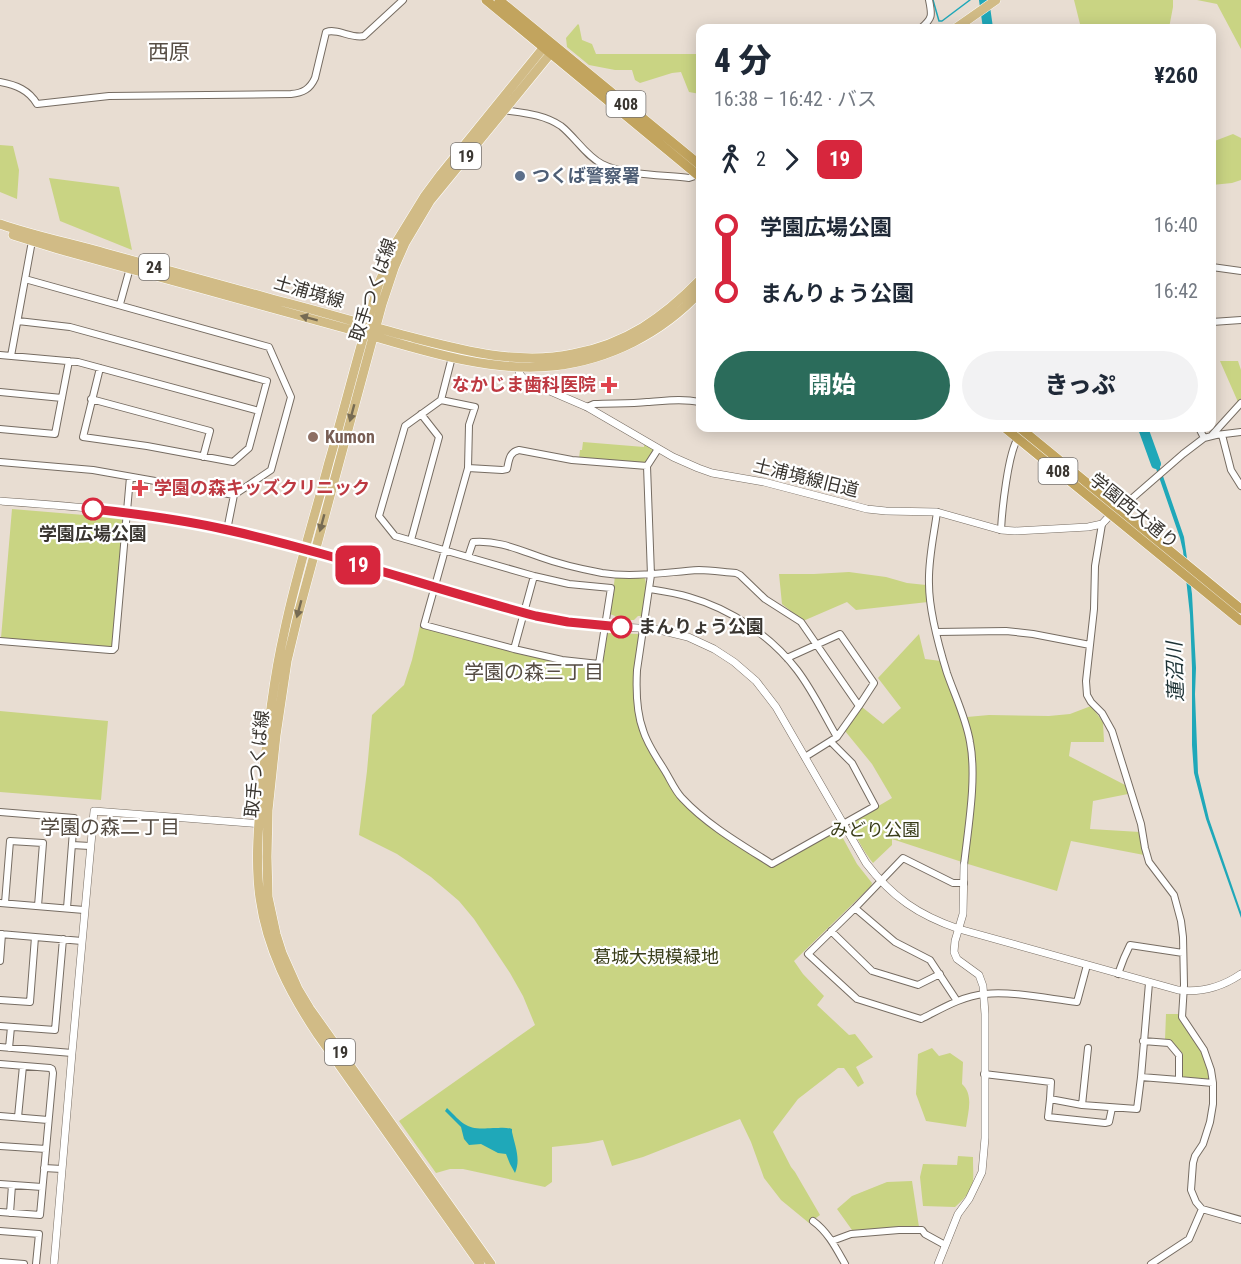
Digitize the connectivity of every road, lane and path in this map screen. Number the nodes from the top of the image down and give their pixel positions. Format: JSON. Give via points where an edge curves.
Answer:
{"nodes":[{"id":1,"x":403,"y":0,"type":"edge"},
{"id":2,"x":486,"y":0,"type":"edge"},
{"id":3,"x":499,"y":0,"type":"edge"},
{"id":4,"x":929,"y":0,"type":"edge"},
{"id":5,"x":993,"y":2,"type":"edge"},
{"id":6,"x":926,"y":24,"type":"edge"},
{"id":7,"x":962,"y":24,"type":"edge"},
{"id":8,"x":549,"y":48,"type":"junction"},
{"id":9,"x":0,"y":82,"type":"edge"},
{"id":10,"x":500,"y":109,"type":"junction"},
{"id":11,"x":696,"y":169,"type":"edge"},
{"id":12,"x":696,"y":174,"type":"edge"},
{"id":13,"x":0,"y":224,"type":"edge"},
{"id":14,"x":0,"y":230,"type":"edge"},
{"id":15,"x":32,"y":241,"type":"junction"},
{"id":16,"x":130,"y":268,"type":"junction"},
{"id":17,"x":1216,"y":268,"type":"edge"},
{"id":18,"x":1241,"y":271,"type":"edge"},
{"id":19,"x":25,"y":279,"type":"junction"},
{"id":20,"x":696,"y":284,"type":"edge"},
{"id":21,"x":696,"y":296,"type":"edge"},
{"id":22,"x":120,"y":304,"type":"junction"},
{"id":23,"x":1241,"y":320,"type":"edge"},
{"id":24,"x":18,"y":321,"type":"junction"},
{"id":25,"x":1216,"y":322,"type":"edge"},
{"id":26,"x":370,"y":331,"type":"junction"},
{"id":27,"x":0,"y":355,"type":"edge"},
{"id":28,"x":11,"y":356,"type":"junction"},
{"id":29,"x":452,"y":357,"type":"junction"},
{"id":30,"x":69,"y":361,"type":"junction"},
{"id":31,"x":518,"y":362,"type":"junction"},
{"id":32,"x":100,"y":368,"type":"junction"},
{"id":33,"x":281,"y":374,"type":"junction"},
{"id":34,"x":267,"y":381,"type":"junction"},
{"id":35,"x":0,"y":393,"type":"edge"},
{"id":36,"x":62,"y":398,"type":"junction"},
{"id":37,"x":91,"y":399,"type":"junction"},
{"id":38,"x":441,"y":400,"type":"junction"},
{"id":39,"x":696,"y":401,"type":"edge"},
{"id":40,"x":1241,"y":403,"type":"edge"},
{"id":41,"x":587,"y":407,"type":"junction"},
{"id":42,"x":259,"y":411,"type":"junction"},
{"id":43,"x":421,"y":414,"type":"junction"},
{"id":44,"x":0,"y":429,"type":"edge"},
{"id":45,"x":1216,"y":429,"type":"edge"},
{"id":46,"x":1010,"y":432,"type":"edge"},
{"id":47,"x":1025,"y":432,"type":"edge"},
{"id":48,"x":1203,"y":432,"type":"edge"},
{"id":49,"x":1213,"y":432,"type":"edge"},
{"id":50,"x":1241,"y":432,"type":"edge"},
{"id":51,"x":1222,"y":435,"type":"junction"},
{"id":52,"x":1208,"y":437,"type":"junction"},
{"id":53,"x":1018,"y":438,"type":"junction"},
{"id":54,"x":658,"y":449,"type":"junction"},
{"id":55,"x":203,"y":457,"type":"junction"},
{"id":56,"x":0,"y":462,"type":"edge"},
{"id":57,"x":647,"y":466,"type":"junction"},
{"id":58,"x":468,"y":468,"type":"junction"},
{"id":59,"x":130,"y":477,"type":"junction"},
{"id":60,"x":1241,"y":486,"type":"edge"},
{"id":61,"x":234,"y":495,"type":"junction"},
{"id":62,"x":0,"y":501,"type":"edge"},
{"id":63,"x":1115,"y":511,"type":"junction"},
{"id":64,"x":126,"y":512,"type":"junction"},
{"id":65,"x":937,"y":512,"type":"junction"},
{"id":66,"x":1102,"y":524,"type":"junction"},
{"id":67,"x":227,"y":530,"type":"junction"},
{"id":68,"x":1001,"y":530,"type":"junction"},
{"id":69,"x":411,"y":540,"type":"junction"},
{"id":70,"x":445,"y":550,"type":"junction"},
{"id":71,"x":310,"y":551,"type":"junction"},
{"id":72,"x":468,"y":557,"type":"junction"},
{"id":73,"x":651,"y":575,"type":"junction"},
{"id":74,"x":534,"y":576,"type":"junction"},
{"id":75,"x":434,"y":587,"type":"junction"},
{"id":76,"x":649,"y":589,"type":"junction"},
{"id":77,"x":1241,"y":609,"type":"edge"},
{"id":78,"x":524,"y":613,"type":"junction"},
{"id":79,"x":1241,"y":621,"type":"edge"},
{"id":80,"x":605,"y":626,"type":"junction"},
{"id":81,"x":643,"y":628,"type":"junction"},
{"id":82,"x":937,"y":632,"type":"junction"},
{"id":83,"x":0,"y":641,"type":"edge"},
{"id":84,"x":1090,"y":645,"type":"junction"},
{"id":85,"x":816,"y":646,"type":"junction"},
{"id":86,"x":514,"y":649,"type":"junction"},
{"id":87,"x":788,"y":658,"type":"junction"},
{"id":88,"x":859,"y":706,"type":"junction"},
{"id":89,"x":837,"y":737,"type":"junction"},
{"id":90,"x":831,"y":742,"type":"junction"},
{"id":91,"x":805,"y":757,"type":"junction"},
{"id":92,"x":0,"y":812,"type":"edge"},
{"id":93,"x":263,"y":824,"type":"junction"},
{"id":94,"x":843,"y":825,"type":"junction"},
{"id":95,"x":72,"y":845,"type":"junction"},
{"id":96,"x":90,"y":846,"type":"junction"},
{"id":97,"x":964,"y":865,"type":"joint"},
{"id":98,"x":880,"y":881,"type":"junction"},
{"id":99,"x":964,"y":882,"type":"junction"},
{"id":100,"x":3,"y":903,"type":"edge"},
{"id":101,"x":38,"y":906,"type":"junction"},
{"id":102,"x":67,"y":908,"type":"junction"},
{"id":103,"x":855,"y":908,"type":"junction"},
{"id":104,"x":84,"y":910,"type":"junction"},
{"id":105,"x":958,"y":929,"type":"junction"},
{"id":106,"x":831,"y":931,"type":"junction"},
{"id":107,"x":1,"y":934,"type":"edge"},
{"id":108,"x":35,"y":937,"type":"junction"},
{"id":109,"x":63,"y":939,"type":"junction"},
{"id":110,"x":82,"y":941,"type":"junction"},
{"id":111,"x":1183,"y":953,"type":"junction"},
{"id":112,"x":0,"y":961,"type":"edge"},
{"id":113,"x":1087,"y":965,"type":"junction"},
{"id":114,"x":940,"y":974,"type":"junction"},
{"id":115,"x":1118,"y":974,"type":"junction"},
{"id":116,"x":1241,"y":974,"type":"edge"},
{"id":117,"x":1149,"y":983,"type":"junction"},
{"id":118,"x":1184,"y":991,"type":"junction"},
{"id":119,"x":984,"y":994,"type":"junction"},
{"id":120,"x":0,"y":1000,"type":"edge"},
{"id":121,"x":957,"y":1001,"type":"junction"},
{"id":122,"x":0,"y":1026,"type":"edge"},
{"id":123,"x":11,"y":1027,"type":"junction"},
{"id":124,"x":1143,"y":1041,"type":"junction"},
{"id":125,"x":0,"y":1047,"type":"edge"},
{"id":126,"x":9,"y":1048,"type":"junction"},
{"id":127,"x":1088,"y":1048,"type":"dead end"},
{"id":128,"x":72,"y":1053,"type":"junction"},
{"id":129,"x":0,"y":1064,"type":"edge"},
{"id":130,"x":23,"y":1066,"type":"junction"},
{"id":131,"x":984,"y":1074,"type":"junction"},
{"id":132,"x":1141,"y":1077,"type":"junction"},
{"id":133,"x":1179,"y":1080,"type":"junction"},
{"id":134,"x":1213,"y":1083,"type":"junction"},
{"id":135,"x":1050,"y":1098,"type":"junction"},
{"id":136,"x":1082,"y":1105,"type":"junction"},
{"id":137,"x":1112,"y":1108,"type":"junction"},
{"id":138,"x":0,"y":1116,"type":"edge"},
{"id":139,"x":18,"y":1117,"type":"junction"},
{"id":140,"x":48,"y":1120,"type":"junction"},
{"id":141,"x":0,"y":1146,"type":"edge"},
{"id":142,"x":46,"y":1149,"type":"junction"},
{"id":143,"x":44,"y":1168,"type":"junction"},
{"id":144,"x":63,"y":1169,"type":"junction"},
{"id":145,"x":0,"y":1184,"type":"edge"},
{"id":146,"x":12,"y":1185,"type":"junction"},
{"id":147,"x":42,"y":1187,"type":"junction"},
{"id":148,"x":1202,"y":1209,"type":"junction"},
{"id":149,"x":0,"y":1212,"type":"edge"},
{"id":150,"x":10,"y":1213,"type":"junction"},
{"id":151,"x":1241,"y":1220,"type":"edge"},
{"id":152,"x":813,"y":1221,"type":"dead end"},
{"id":153,"x":0,"y":1231,"type":"edge"},
{"id":154,"x":832,"y":1241,"type":"junction"},
{"id":155,"x":945,"y":1245,"type":"junction"},
{"id":156,"x":0,"y":1262,"type":"edge"},
{"id":157,"x":24,"y":1264,"type":"edge"},
{"id":158,"x":36,"y":1264,"type":"edge"},
{"id":159,"x":54,"y":1264,"type":"edge"},
{"id":160,"x":480,"y":1264,"type":"edge"},
{"id":161,"x":491,"y":1264,"type":"edge"},
{"id":162,"x":845,"y":1264,"type":"edge"},
{"id":163,"x":938,"y":1264,"type":"edge"},
{"id":164,"x":1150,"y":1264,"type":"edge"}],
"edges":[{"from":1,"to":9,"type":"street","via":[[364,36],[326,32],[315,78],[300,93],[109,96],[37,104],[23,89]]},
{"from":2,"to":8,"type":"highway","number":"408"},
{"from":3,"to":8,"type":"highway","number":"408"},
{"from":4,"to":6,"type":"street","via":[[932,14]]},
{"from":5,"to":7,"type":"main road"},
{"from":8,"to":10,"type":"main road","name":"取手つくば線","number":"19"},
{"from":8,"to":11,"type":"highway","number":"408"},
{"from":10,"to":12,"type":"street","via":[[549,119],[599,163],[612,168],[689,178]]},
{"from":10,"to":26,"type":"main road","name":"取手つくば線","number":"19","via":[[415,224]]},
{"from":13,"to":26,"type":"main road","name":"土浦境線","number":"24"},
{"from":14,"to":15,"type":"main road","name":"土浦境線","number":"24"},
{"from":15,"to":16,"type":"main road","name":"土浦境線","number":"24"},
{"from":15,"to":19,"type":"street"},
{"from":16,"to":22,"type":"street"},
{"from":26,"to":16,"type":"main road","name":"土浦境線","number":"24","one_way":true},
{"from":17,"to":18,"type":"street"},
{"from":19,"to":22,"type":"street"},
{"from":19,"to":24,"type":"street"},
{"from":20,"to":31,"type":"main road","name":"土浦境線","number":"24","via":[[651,324],[612,344],[572,355]]},
{"from":21,"to":31,"type":"main road","name":"土浦境線","number":"24","via":[[664,324],[615,351],[574,363],[544,366]]},
{"from":22,"to":33,"type":"street","via":[[269,347]]},
{"from":23,"to":25,"type":"street"},
{"from":24,"to":28,"type":"street"},
{"from":24,"to":34,"type":"street","via":[[70,327]]},
{"from":26,"to":29,"type":"main road","name":"土浦境線","number":"24"},
{"from":26,"to":31,"type":"main road","name":"土浦境線","number":"24"},
{"from":26,"to":71,"type":"main road","name":"取手つくば線","number":"19"},
{"from":27,"to":28,"type":"street"},
{"from":28,"to":30,"type":"street"},
{"from":29,"to":31,"type":"main road","name":"土浦境線","number":"24","via":[[503,366]]},
{"from":29,"to":38,"type":"street"},
{"from":30,"to":32,"type":"street"},
{"from":30,"to":36,"type":"street"},
{"from":31,"to":41,"type":"street","name":"土浦境線旧道","via":[[518,373],[529,382]]},
{"from":32,"to":37,"type":"street"},
{"from":32,"to":42,"type":"street"},
{"from":33,"to":34,"type":"street"},
{"from":33,"to":61,"type":"street","via":[[291,397],[271,470]]},
{"from":34,"to":42,"type":"street"},
{"from":35,"to":36,"type":"street"},
{"from":36,"to":44,"type":"street","via":[[55,434]]},
{"from":37,"to":55,"type":"street","via":[[210,431]]},
{"from":37,"to":55,"type":"street","via":[[83,436]]},
{"from":38,"to":43,"type":"street"},
{"from":38,"to":58,"type":"street","via":[[475,407],[469,425]]},
{"from":39,"to":41,"type":"street"},
{"from":40,"to":45,"type":"street"},
{"from":41,"to":54,"type":"street","name":"土浦境線旧道"},
{"from":42,"to":55,"type":"street","via":[[249,448],[233,462]]},
{"from":43,"to":69,"type":"street","via":[[439,437]]},
{"from":43,"to":69,"type":"street","via":[[405,426],[380,516],[395,536]]},
{"from":46,"to":53,"type":"highway","name":"学園西大通り","number":"408"},
{"from":47,"to":63,"type":"highway","name":"学園西大通り","number":"408"},
{"from":48,"to":52,"type":"street"},
{"from":49,"to":52,"type":"street"},
{"from":50,"to":51,"type":"street"},
{"from":51,"to":52,"type":"street"},
{"from":51,"to":60,"type":"street","via":[[1231,470]]},
{"from":52,"to":63,"type":"street"},
{"from":53,"to":63,"type":"highway","name":"学園西大通り","number":"408"},
{"from":53,"to":68,"type":"street"},
{"from":54,"to":57,"type":"street"},
{"from":54,"to":65,"type":"street","name":"土浦境線旧道","via":[[712,473],[867,509]]},
{"from":56,"to":59,"type":"street"},
{"from":57,"to":58,"type":"street","via":[[572,460],[519,450],[512,453],[507,469]]},
{"from":57,"to":73,"type":"street"},
{"from":58,"to":70,"type":"street"},
{"from":59,"to":61,"type":"street"},
{"from":59,"to":64,"type":"street"},
{"from":61,"to":67,"type":"street"},
{"from":62,"to":64,"type":"street"},
{"from":63,"to":66,"type":"street"},
{"from":63,"to":77,"type":"highway","name":"学園西大通り","number":"408"},
{"from":63,"to":79,"type":"highway","name":"学園西大通り","number":"408"},
{"from":64,"to":67,"type":"street"},
{"from":64,"to":83,"type":"street","via":[[115,648]]},
{"from":65,"to":68,"type":"street","name":"土浦境線旧道"},
{"from":65,"to":82,"type":"street","via":[[929,584]]},
{"from":66,"to":68,"type":"street","name":"土浦境線旧道"},
{"from":66,"to":84,"type":"street"},
{"from":67,"to":71,"type":"street"},
{"from":69,"to":70,"type":"street"},
{"from":70,"to":72,"type":"street"},
{"from":70,"to":75,"type":"street"},
{"from":71,"to":75,"type":"street"},
{"from":71,"to":93,"type":"main road","name":"取手つくば線","number":"19","via":[[286,661]]},
{"from":72,"to":73,"type":"street","via":[[473,542],[491,542],[601,573]]},
{"from":72,"to":74,"type":"street"},
{"from":73,"to":76,"type":"street"},
{"from":73,"to":85,"type":"street","via":[[701,570],[736,573],[765,599],[801,622]]},
{"from":74,"to":78,"type":"street"},
{"from":74,"to":80,"type":"street","via":[[611,588]]},
{"from":75,"to":78,"type":"street"},
{"from":75,"to":86,"type":"street","via":[[424,625]]},
{"from":76,"to":81,"type":"street"},
{"from":76,"to":87,"type":"street","via":[[720,609],[759,632]]},
{"from":78,"to":80,"type":"street"},
{"from":78,"to":86,"type":"street"},
{"from":80,"to":81,"type":"street"},
{"from":80,"to":86,"type":"street","via":[[599,664]]},
{"from":81,"to":91,"type":"street","via":[[688,637],[734,662],[770,698]]},
{"from":81,"to":94,"type":"street","via":[[637,677],[639,717],[643,732],[681,797],[772,864]]},
{"from":82,"to":84,"type":"street","via":[[1006,631]]},
{"from":82,"to":97,"type":"street","via":[[971,748]]},
{"from":84,"to":111,"type":"street","via":[[1088,695],[1112,731],[1149,862],[1174,895],[1184,937]]},
{"from":85,"to":87,"type":"street"},
{"from":85,"to":88,"type":"street"},
{"from":85,"to":88,"type":"street","via":[[840,634],[874,683]]},
{"from":87,"to":89,"type":"street"},
{"from":88,"to":89,"type":"street"},
{"from":89,"to":90,"type":"street"},
{"from":90,"to":91,"type":"street"},
{"from":90,"to":94,"type":"street","via":[[852,762],[875,806]]},
{"from":91,"to":94,"type":"street"},
{"from":92,"to":95,"type":"street","via":[[74,818]]},
{"from":93,"to":96,"type":"street","via":[[94,811]]},
{"from":93,"to":160,"type":"main road","name":"取手つくば線","number":"19","via":[[258,857],[260,897],[268,936],[282,974],[318,1035]]},
{"from":93,"to":161,"type":"main road","name":"取手つくば線","number":"19","via":[[270,905],[279,944],[298,989]]},
{"from":94,"to":98,"type":"street"},
{"from":95,"to":96,"type":"street"},
{"from":95,"to":102,"type":"street"},
{"from":96,"to":104,"type":"street"},
{"from":97,"to":99,"type":"street"},
{"from":98,"to":99,"type":"street","via":[[903,858],[953,883]]},
{"from":98,"to":103,"type":"street"},
{"from":98,"to":105,"type":"street","via":[[917,911]]},
{"from":99,"to":105,"type":"street","via":[[963,914]]},
{"from":100,"to":101,"type":"street"},
{"from":100,"to":101,"type":"street","via":[[10,841],[43,843]]},
{"from":101,"to":102,"type":"street"},
{"from":102,"to":104,"type":"street"},
{"from":103,"to":106,"type":"street"},
{"from":103,"to":114,"type":"street","via":[[895,942],[930,960]]},
{"from":104,"to":110,"type":"street"},
{"from":105,"to":113,"type":"street"},
{"from":105,"to":119,"type":"street","via":[[955,955],[979,975]]},
{"from":106,"to":114,"type":"street","via":[[872,971],[918,985]]},
{"from":106,"to":121,"type":"street","via":[[808,954],[857,999],[921,1019]]},
{"from":107,"to":108,"type":"street"},
{"from":107,"to":112,"type":"street"},
{"from":108,"to":109,"type":"street"},
{"from":108,"to":120,"type":"street","via":[[30,1002]]},
{"from":109,"to":110,"type":"street"},
{"from":109,"to":123,"type":"street","via":[[55,1030]]},
{"from":110,"to":128,"type":"street"},
{"from":111,"to":115,"type":"street","via":[[1130,945]]},
{"from":111,"to":118,"type":"street"},
{"from":113,"to":115,"type":"street"},
{"from":113,"to":119,"type":"street","via":[[1077,1002]]},
{"from":114,"to":121,"type":"street"},
{"from":115,"to":117,"type":"street"},
{"from":116,"to":118,"type":"street","via":[[1215,987]]},
{"from":117,"to":118,"type":"street"},
{"from":117,"to":124,"type":"street"},
{"from":118,"to":134,"type":"street","via":[[1182,1017],[1204,1050]]},
{"from":119,"to":121,"type":"street"},
{"from":119,"to":131,"type":"street"},
{"from":122,"to":123,"type":"street"},
{"from":123,"to":126,"type":"street"},
{"from":124,"to":132,"type":"street"},
{"from":124,"to":133,"type":"street","via":[[1169,1043],[1179,1055]]},
{"from":125,"to":126,"type":"street"},
{"from":126,"to":128,"type":"street"},
{"from":127,"to":136,"type":"street"},
{"from":128,"to":144,"type":"street"},
{"from":129,"to":130,"type":"street"},
{"from":130,"to":139,"type":"street"},
{"from":130,"to":140,"type":"street","via":[[52,1070]]},
{"from":131,"to":135,"type":"street","via":[[1051,1082]]},
{"from":131,"to":155,"type":"street","via":[[982,1172]]},
{"from":132,"to":133,"type":"street"},
{"from":132,"to":137,"type":"street","via":[[1137,1109]]},
{"from":133,"to":134,"type":"street"},
{"from":134,"to":148,"type":"street","via":[[1210,1122],[1193,1163],[1191,1190]]},
{"from":135,"to":136,"type":"street"},
{"from":135,"to":137,"type":"street","via":[[1048,1117],[1106,1123]]},
{"from":136,"to":137,"type":"street"},
{"from":138,"to":139,"type":"street"},
{"from":139,"to":140,"type":"street"},
{"from":140,"to":142,"type":"street"},
{"from":141,"to":142,"type":"street"},
{"from":142,"to":143,"type":"street"},
{"from":143,"to":144,"type":"street"},
{"from":143,"to":147,"type":"street"},
{"from":144,"to":159,"type":"street"},
{"from":145,"to":146,"type":"street"},
{"from":146,"to":147,"type":"street"},
{"from":146,"to":150,"type":"street"},
{"from":147,"to":150,"type":"street","via":[[40,1215]]},
{"from":148,"to":151,"type":"street"},
{"from":148,"to":164,"type":"street","via":[[1189,1239]]},
{"from":149,"to":150,"type":"street"},
{"from":152,"to":154,"type":"street"},
{"from":153,"to":158,"type":"street","via":[[39,1234]]},
{"from":154,"to":155,"type":"street","via":[[851,1234],[922,1230]]},
{"from":154,"to":162,"type":"street"},
{"from":155,"to":163,"type":"street"},
{"from":156,"to":157,"type":"street"}]}
